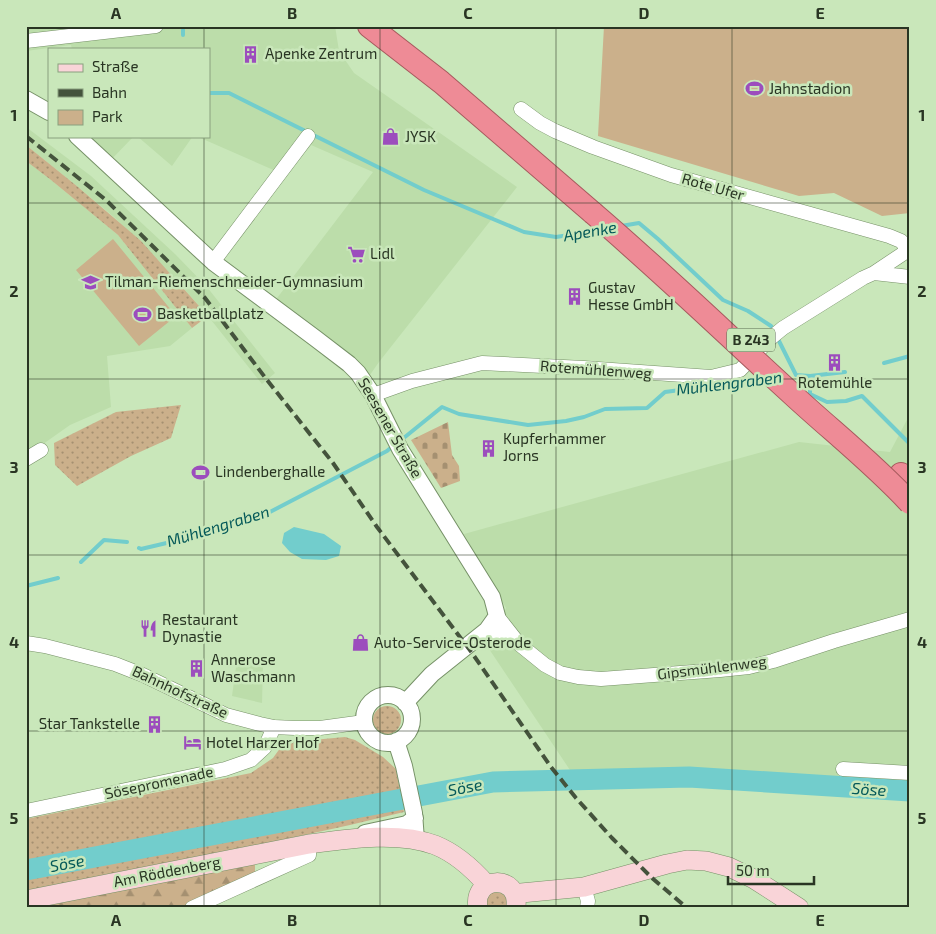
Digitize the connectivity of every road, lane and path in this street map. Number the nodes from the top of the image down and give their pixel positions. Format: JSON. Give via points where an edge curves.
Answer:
{"nodes":[{"id":1,"x":156,"y":26,"type":"edge"},
{"id":2,"x":379,"y":28,"type":"edge"},
{"id":3,"x":26,"y":42,"type":"edge"},
{"id":4,"x":26,"y":99,"type":"edge"},
{"id":5,"x":521,"y":108,"type":"dead end"},
{"id":6,"x":48,"y":111,"type":"edge"},
{"id":7,"x":308,"y":136,"type":"dead end"},
{"id":8,"x":78,"y":138,"type":"edge"},
{"id":9,"x":598,"y":208,"type":"junction"},
{"id":10,"x":909,"y":250,"type":"edge"},
{"id":11,"x":213,"y":262,"type":"junction"},
{"id":12,"x":874,"y":273,"type":"junction"},
{"id":13,"x":910,"y":277,"type":"edge"},
{"id":14,"x":373,"y":396,"type":"junction"},
{"id":15,"x":41,"y":450,"type":"dead end"},
{"id":16,"x":26,"y":459,"type":"edge"},
{"id":17,"x":910,"y":483,"type":"edge"},
{"id":18,"x":910,"y":503,"type":"edge"},
{"id":19,"x":497,"y":616,"type":"junction"},
{"id":20,"x":910,"y":620,"type":"edge"},
{"id":21,"x":487,"y":630,"type":"junction"},
{"id":22,"x":26,"y":644,"type":"edge"},
{"id":23,"x":519,"y":644,"type":"junction"},
{"id":24,"x":405,"y":703,"type":"junction"},
{"id":25,"x":364,"y":722,"type":"junction"},
{"id":26,"x":274,"y":727,"type":"junction"},
{"id":27,"x":396,"y":741,"type":"junction"},
{"id":28,"x":843,"y":769,"type":"dead end"},
{"id":29,"x":910,"y":773,"type":"edge"},
{"id":30,"x":26,"y":811,"type":"edge"},
{"id":31,"x":414,"y":815,"type":"junction"},
{"id":32,"x":346,"y":840,"type":"junction"},
{"id":33,"x":416,"y":840,"type":"junction"},
{"id":34,"x":309,"y":844,"type":"junction"},
{"id":35,"x":441,"y":848,"type":"junction"},
{"id":36,"x":487,"y":885,"type":"junction"},
{"id":37,"x":584,"y":887,"type":"junction"},
{"id":38,"x":26,"y":900,"type":"edge"},
{"id":39,"x":515,"y":902,"type":"edge"},
{"id":40,"x":192,"y":908,"type":"edge"},
{"id":41,"x":478,"y":908,"type":"edge"},
{"id":42,"x":587,"y":908,"type":"edge"},
{"id":43,"x":799,"y":908,"type":"edge"}],
"edges":[{"from":1,"to":3,"type":"street"},
{"from":2,"to":9,"type":"highway","number":"B 243"},
{"from":4,"to":6,"type":"street"},
{"from":5,"to":10,"type":"street","name":"Rote Ufer","via":[[540,123],[593,147],[671,175],[889,236],[901,241]]},
{"from":7,"to":11,"type":"street"},
{"from":8,"to":11,"type":"street","name":"Seesener Straße"},
{"from":9,"to":17,"type":"highway","number":"B 243"},
{"from":9,"to":18,"type":"highway","number":"B 243","bridge":true,"via":[[634,249]]},
{"from":10,"to":12,"type":"street","name":"Rotemühlenweg"},
{"from":11,"to":14,"type":"street","name":"Seesener Straße","via":[[350,364]]},
{"from":12,"to":13,"type":"street"},
{"from":12,"to":14,"type":"street","name":"Rotemühlenweg","via":[[783,328],[740,370],[711,377],[482,363],[412,381]]},
{"from":14,"to":19,"type":"street","name":"Seesener Straße","via":[[400,449],[492,598]]},
{"from":15,"to":16,"type":"street"},
{"from":19,"to":21,"type":"street"},
{"from":19,"to":23,"type":"street","name":"Gipsmühlenweg"},
{"from":20,"to":23,"type":"street","name":"Gipsmühlenweg","via":[[773,661],[720,670],[639,677],[601,679],[560,673]]},
{"from":21,"to":23,"type":"street","name":"Gipsmühlenweg"},
{"from":21,"to":24,"type":"street","via":[[432,674]]},
{"from":22,"to":26,"type":"street","name":"Bahnhofstraße","via":[[115,664],[143,674],[226,715]]},
{"from":24,"to":25,"type":"street","via":[[390,695],[377,698],[366,709]]},
{"from":24,"to":27,"type":"street","via":[[412,717],[411,724],[403,737]]},
{"from":25,"to":26,"type":"street","name":"Bahnhofstraße","via":[[320,728]]},
{"from":25,"to":27,"type":"street","via":[[372,737],[380,741]]},
{"from":26,"to":30,"type":"street","name":"Sösepromenade","via":[[265,747],[251,760],[225,769]]},
{"from":27,"to":31,"type":"street"},
{"from":28,"to":29,"type":"street"},
{"from":31,"to":32,"type":"street","via":[[407,824]]},
{"from":31,"to":33,"type":"street"},
{"from":31,"to":35,"type":"street"},
{"from":32,"to":33,"type":"main road","name":"Am Röddenberg","via":[[388,837]]},
{"from":32,"to":34,"type":"main road","name":"Am Röddenberg"},
{"from":33,"to":35,"type":"main road","name":"Am Röddenberg"},
{"from":34,"to":38,"type":"main road","name":"Am Röddenberg"},
{"from":34,"to":40,"type":"street","name":"Am Röddenberg","via":[[309,855]]},
{"from":35,"to":36,"type":"main road","via":[[462,861]]},
{"from":36,"to":39,"type":"main road","via":[[504,884],[512,890]]},
{"from":36,"to":41,"type":"main road","via":[[478,895]]},
{"from":37,"to":39,"type":"main road","via":[[520,893]]},
{"from":37,"to":42,"type":"street"},
{"from":37,"to":43,"type":"main road","via":[[667,864],[706,861],[754,879]]}]}
